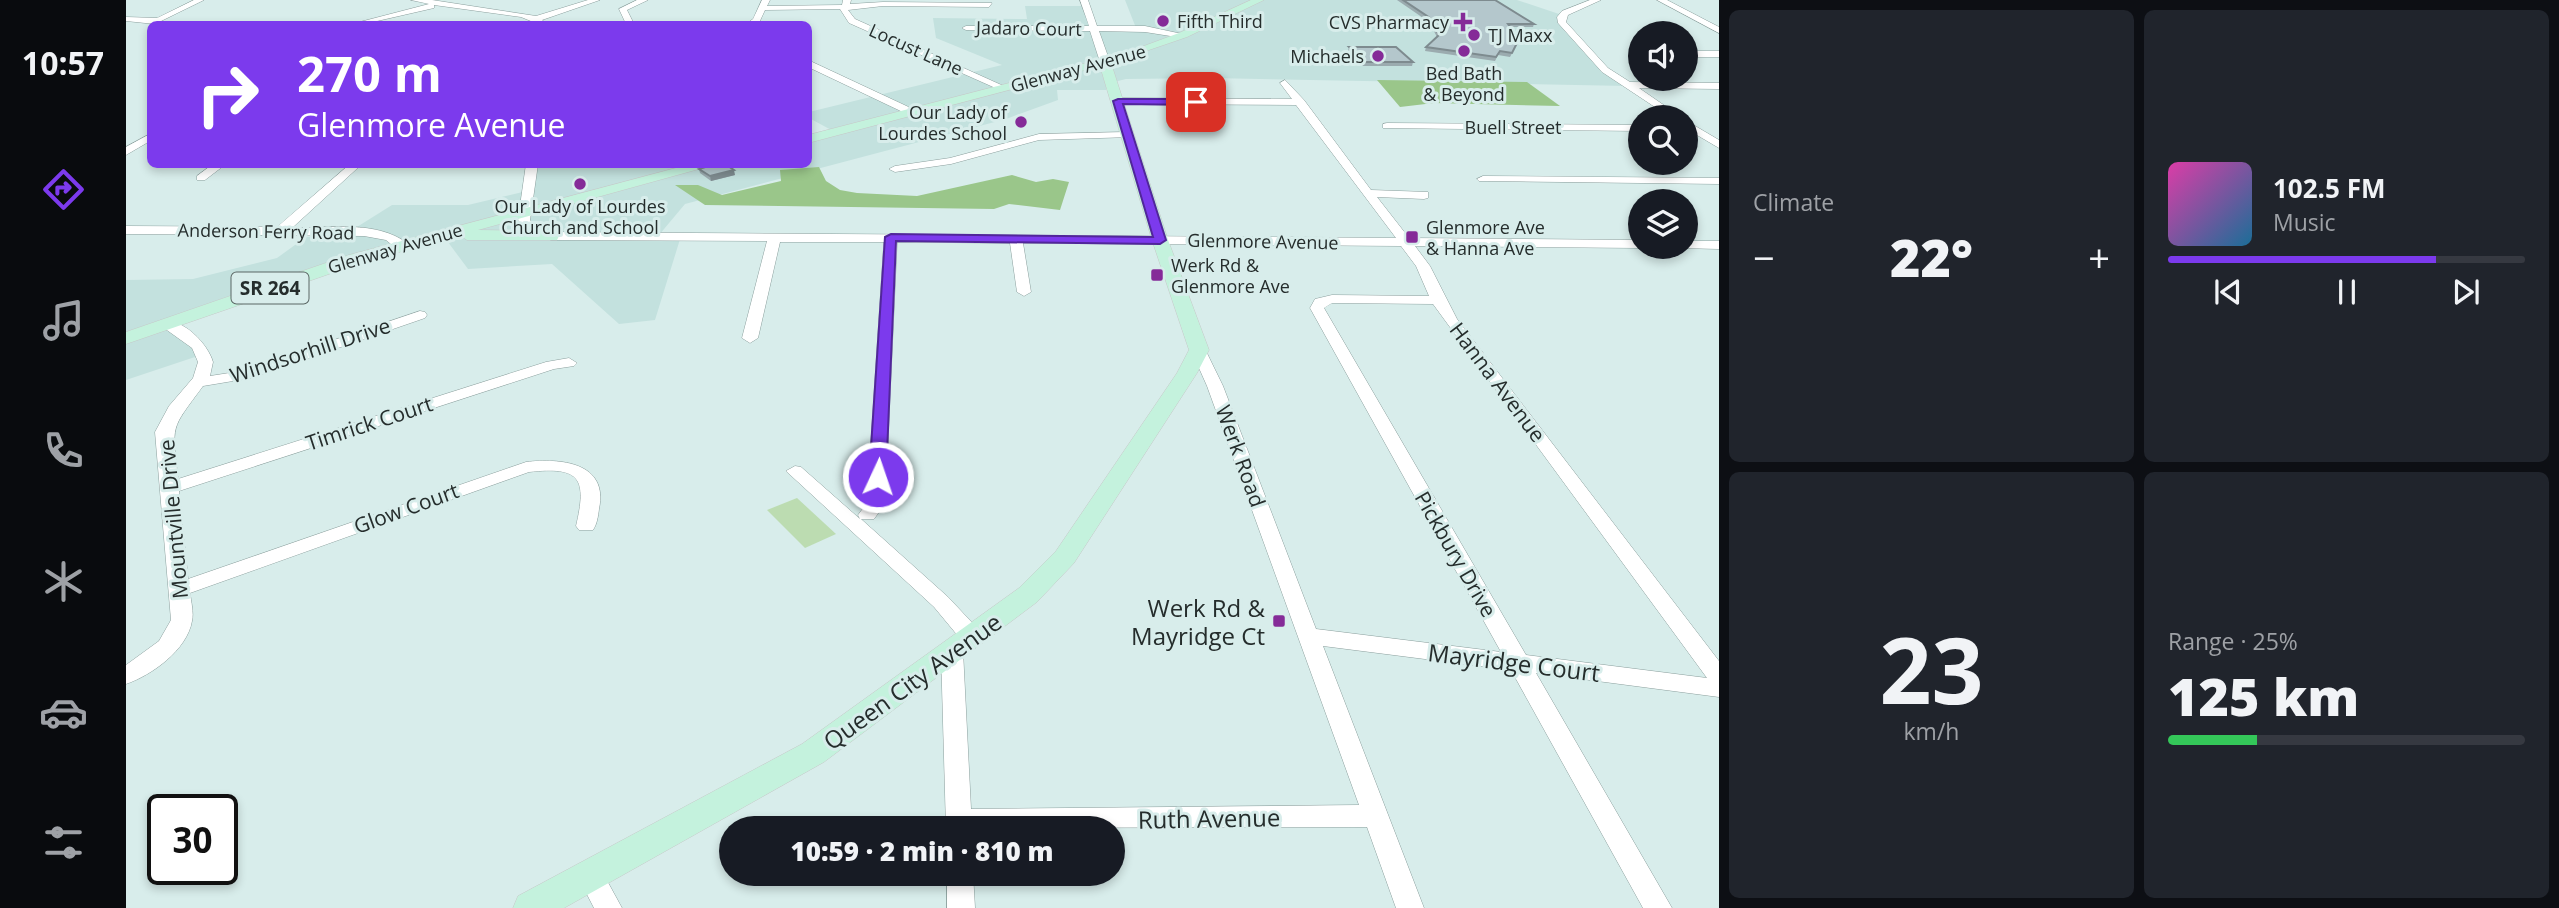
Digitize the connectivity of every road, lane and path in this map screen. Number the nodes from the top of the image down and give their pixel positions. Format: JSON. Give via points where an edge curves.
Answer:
{"nodes":[{"id":1,"x":200,"y":0,"type":"edge"},
{"id":2,"x":415,"y":0,"type":"edge"},
{"id":3,"x":596,"y":0,"type":"edge"},
{"id":4,"x":644,"y":0,"type":"edge"},
{"id":5,"x":1084,"y":0,"type":"edge"},
{"id":6,"x":1259,"y":0,"type":"edge"},
{"id":7,"x":1597,"y":0,"type":"edge"},
{"id":8,"x":1661,"y":0,"type":"edge"},
{"id":9,"x":437,"y":3,"type":"junction"},
{"id":10,"x":846,"y":3,"type":"edge"},
{"id":11,"x":765,"y":4,"type":"edge"},
{"id":12,"x":989,"y":5,"type":"dead end"},
{"id":13,"x":126,"y":19,"type":"edge"},
{"id":14,"x":368,"y":21,"type":"edge"},
{"id":15,"x":534,"y":21,"type":"edge"},
{"id":16,"x":542,"y":21,"type":"edge"},
{"id":17,"x":629,"y":21,"type":"edge"},
{"id":18,"x":756,"y":21,"type":"edge"},
{"id":19,"x":966,"y":28,"type":"dead end"},
{"id":20,"x":1093,"y":29,"type":"junction"},
{"id":21,"x":1719,"y":30,"type":"edge"},
{"id":22,"x":1183,"y":35,"type":"junction"},
{"id":23,"x":1698,"y":54,"type":"edge"},
{"id":24,"x":1719,"y":54,"type":"edge"},
{"id":25,"x":1105,"y":62,"type":"junction"},
{"id":26,"x":812,"y":65,"type":"edge"},
{"id":27,"x":1285,"y":83,"type":"dead end"},
{"id":28,"x":1626,"y":85,"type":"junction"},
{"id":29,"x":1719,"y":86,"type":"edge"},
{"id":30,"x":1003,"y":88,"type":"junction"},
{"id":31,"x":1118,"y":101,"type":"junction"},
{"id":32,"x":1300,"y":102,"type":"junction"},
{"id":33,"x":1657,"y":105,"type":"edge"},
{"id":34,"x":912,"y":112,"type":"junction"},
{"id":35,"x":1387,"y":126,"type":"dead end"},
{"id":36,"x":1698,"y":127,"type":"edge"},
{"id":37,"x":1628,"y":128,"type":"edge"},
{"id":38,"x":1719,"y":129,"type":"edge"},
{"id":39,"x":1698,"y":132,"type":"edge"},
{"id":40,"x":1127,"y":135,"type":"junction"},
{"id":41,"x":812,"y":138,"type":"edge"},
{"id":42,"x":147,"y":141,"type":"edge"},
{"id":43,"x":1719,"y":145,"type":"edge"},
{"id":44,"x":126,"y":152,"type":"edge"},
{"id":45,"x":215,"y":168,"type":"edge"},
{"id":46,"x":352,"y":168,"type":"edge"},
{"id":47,"x":531,"y":168,"type":"edge"},
{"id":48,"x":695,"y":168,"type":"edge"},
{"id":49,"x":895,"y":169,"type":"dead end"},
{"id":50,"x":201,"y":178,"type":"dead end"},
{"id":51,"x":1483,"y":179,"type":"dead end"},
{"id":52,"x":1719,"y":181,"type":"edge"},
{"id":53,"x":1368,"y":193,"type":"junction"},
{"id":54,"x":527,"y":194,"type":"junction"},
{"id":55,"x":1424,"y":195,"type":"dead end"},
{"id":56,"x":572,"y":200,"type":"junction"},
{"id":57,"x":525,"y":212,"type":"junction"},
{"id":58,"x":126,"y":230,"type":"edge"},
{"id":59,"x":281,"y":231,"type":"junction"},
{"id":60,"x":443,"y":234,"type":"junction"},
{"id":61,"x":551,"y":236,"type":"junction"},
{"id":62,"x":775,"y":236,"type":"junction"},
{"id":63,"x":891,"y":237,"type":"junction"},
{"id":64,"x":1016,"y":238,"type":"junction"},
{"id":65,"x":1160,"y":240,"type":"junction"},
{"id":66,"x":1405,"y":242,"type":"junction"},
{"id":67,"x":1628,"y":244,"type":"edge"},
{"id":68,"x":1698,"y":245,"type":"edge"},
{"id":69,"x":1719,"y":245,"type":"edge"},
{"id":70,"x":402,"y":246,"type":"junction"},
{"id":71,"x":1024,"y":292,"type":"dead end"},
{"id":72,"x":1438,"y":300,"type":"junction"},
{"id":73,"x":420,"y":315,"type":"dead end"},
{"id":74,"x":169,"y":325,"type":"junction"},
{"id":75,"x":126,"y":338,"type":"edge"},
{"id":76,"x":750,"y":338,"type":"dead end"},
{"id":77,"x":1199,"y":350,"type":"junction"},
{"id":78,"x":569,"y":363,"type":"dead end"},
{"id":79,"x":200,"y":382,"type":"junction"},
{"id":80,"x":794,"y":471,"type":"dead end"},
{"id":81,"x":171,"y":487,"type":"junction"},
{"id":82,"x":867,"y":515,"type":"dead end"},
{"id":83,"x":586,"y":526,"type":"dead end"},
{"id":84,"x":180,"y":589,"type":"junction"},
{"id":85,"x":1308,"y":636,"type":"junction"},
{"id":86,"x":962,"y":643,"type":"junction"},
{"id":87,"x":1518,"y":662,"type":"junction"},
{"id":88,"x":126,"y":675,"type":"edge"},
{"id":89,"x":1719,"y":677,"type":"edge"},
{"id":90,"x":1719,"y":688,"type":"edge"},
{"id":91,"x":958,"y":816,"type":"edge"},
{"id":92,"x":1376,"y":816,"type":"junction"},
{"id":93,"x":1125,"y":821,"type":"edge"},
{"id":94,"x":590,"y":875,"type":"junction"},
{"id":95,"x":960,"y":886,"type":"edge"},
{"id":96,"x":531,"y":908,"type":"edge"},
{"id":97,"x":608,"y":908,"type":"edge"},
{"id":98,"x":961,"y":908,"type":"edge"},
{"id":99,"x":1410,"y":908,"type":"edge"},
{"id":100,"x":1658,"y":908,"type":"edge"}],
"edges":[{"from":1,"to":13,"type":"street","via":[[155,21]]},
{"from":2,"to":9,"type":"street"},
{"from":3,"to":16,"type":"street"},
{"from":4,"to":17,"type":"street","via":[[623,9]]},
{"from":5,"to":20,"type":"street","name":"Werk Road"},
{"from":6,"to":22,"type":"main road","name":"Glenway Avenue"},
{"from":7,"to":28,"type":"street","via":[[1565,13],[1560,20]]},
{"from":8,"to":21,"type":"street"},
{"from":9,"to":14,"type":"street"},
{"from":9,"to":15,"type":"street"},
{"from":10,"to":11,"type":"street"},
{"from":10,"to":12,"type":"street"},
{"from":10,"to":30,"type":"street","name":"Locust Lane","via":[[845,14],[852,21]]},
{"from":11,"to":18,"type":"street"},
{"from":19,"to":20,"type":"street","name":"Jadaro Court"},
{"from":20,"to":22,"type":"street","name":"Jadaro Court","via":[[1150,29]]},
{"from":20,"to":25,"type":"street","name":"Werk Road"},
{"from":22,"to":25,"type":"main road","name":"Glenway Avenue"},
{"from":23,"to":24,"type":"street"},
{"from":25,"to":30,"type":"main road","name":"Glenway Avenue"},
{"from":25,"to":31,"type":"main road","name":"Werk Road"},
{"from":26,"to":34,"type":"street"},
{"from":27,"to":32,"type":"street","name":"Hanna Avenue"},
{"from":28,"to":29,"type":"street"},
{"from":28,"to":33,"type":"street"},
{"from":30,"to":34,"type":"main road","name":"Glenway Avenue"},
{"from":31,"to":32,"type":"street"},
{"from":31,"to":40,"type":"main road","name":"Werk Road"},
{"from":32,"to":53,"type":"street","name":"Hanna Avenue"},
{"from":34,"to":41,"type":"main road","name":"Glenway Avenue"},
{"from":35,"to":37,"type":"street","name":"Buell Street"},
{"from":36,"to":38,"type":"street"},
{"from":39,"to":43,"type":"street"},
{"from":40,"to":49,"type":"street","via":[[1039,137],[951,161]]},
{"from":40,"to":65,"type":"main road","name":"Werk Road"},
{"from":42,"to":44,"type":"street"},
{"from":45,"to":50,"type":"street"},
{"from":46,"to":59,"type":"street"},
{"from":47,"to":54,"type":"street"},
{"from":48,"to":56,"type":"main road","name":"Glenway Avenue","number":"SR 264"},
{"from":51,"to":52,"type":"street"},
{"from":53,"to":55,"type":"street"},
{"from":53,"to":66,"type":"street","name":"Hanna Avenue"},
{"from":54,"to":56,"type":"main road"},
{"from":54,"to":57,"type":"street"},
{"from":56,"to":57,"type":"main road","name":"Glenway Avenue","number":"SR 264"},
{"from":57,"to":60,"type":"main road","name":"Glenway Avenue","number":"SR 264"},
{"from":57,"to":61,"type":"street","via":[[527,226]]},
{"from":58,"to":59,"type":"street","name":"Anderson Ferry Road"},
{"from":59,"to":70,"type":"street","name":"Anderson Ferry Road","via":[[376,234]]},
{"from":60,"to":61,"type":"main road"},
{"from":60,"to":70,"type":"main road","name":"Glenway Avenue","number":"SR 264"},
{"from":61,"to":62,"type":"street","name":"Glenmore Avenue"},
{"from":62,"to":63,"type":"street","name":"Glenmore Avenue"},
{"from":62,"to":76,"type":"street"},
{"from":63,"to":64,"type":"street","name":"Glenmore Avenue"},
{"from":63,"to":82,"type":"street","via":[[876,504]]},
{"from":64,"to":65,"type":"street","name":"Glenmore Avenue"},
{"from":64,"to":71,"type":"street"},
{"from":65,"to":66,"type":"street","name":"Glenmore Avenue"},
{"from":65,"to":77,"type":"main road","name":"Werk Road"},
{"from":66,"to":67,"type":"street","name":"Glenmore Avenue"},
{"from":66,"to":72,"type":"street","name":"Hanna Avenue","via":[[1427,272]]},
{"from":68,"to":69,"type":"street"},
{"from":70,"to":74,"type":"main road","name":"Glenway Avenue","number":"SR 264"},
{"from":72,"to":87,"type":"street","name":"Pickbury Drive","via":[[1332,299],[1320,302],[1317,308]]},
{"from":72,"to":89,"type":"street","name":"Hanna Avenue"},
{"from":73,"to":79,"type":"street","name":"Windsorhill Drive","via":[[253,373]]},
{"from":74,"to":75,"type":"main road","name":"Glenway Avenue","number":"SR 264"},
{"from":74,"to":79,"type":"street","via":[[204,354]]},
{"from":77,"to":85,"type":"street","name":"Werk Road"},
{"from":77,"to":86,"type":"main road","name":"Queen City Avenue","via":[[1065,557],[1028,596]]},
{"from":78,"to":81,"type":"street","name":"Timrick Court"},
{"from":79,"to":81,"type":"street","name":"Mountville Drive","via":[[176,408],[164,432]]},
{"from":80,"to":86,"type":"street","via":[[941,603]]},
{"from":81,"to":84,"type":"street","name":"Mountville Drive"},
{"from":83,"to":84,"type":"street","name":"Glow Court","via":[[592,495],[581,475],[551,465],[526,467]]},
{"from":84,"to":88,"type":"street","name":"Mountville Drive","via":[[178,631],[162,652]]},
{"from":85,"to":87,"type":"street","name":"Mayridge Court"},
{"from":85,"to":92,"type":"street","name":"Werk Road"},
{"from":86,"to":91,"type":"street"},
{"from":86,"to":94,"type":"main road","name":"Queen City Avenue","via":[[813,753]]},
{"from":87,"to":90,"type":"street","name":"Mayridge Court"},
{"from":87,"to":100,"type":"street","name":"Pickbury Drive"},
{"from":92,"to":93,"type":"street","name":"Ruth Avenue"},
{"from":92,"to":99,"type":"street","name":"Werk Road"},
{"from":94,"to":96,"type":"main road","name":"Queen City Avenue"},
{"from":94,"to":97,"type":"street"},
{"from":95,"to":98,"type":"street"}]}
